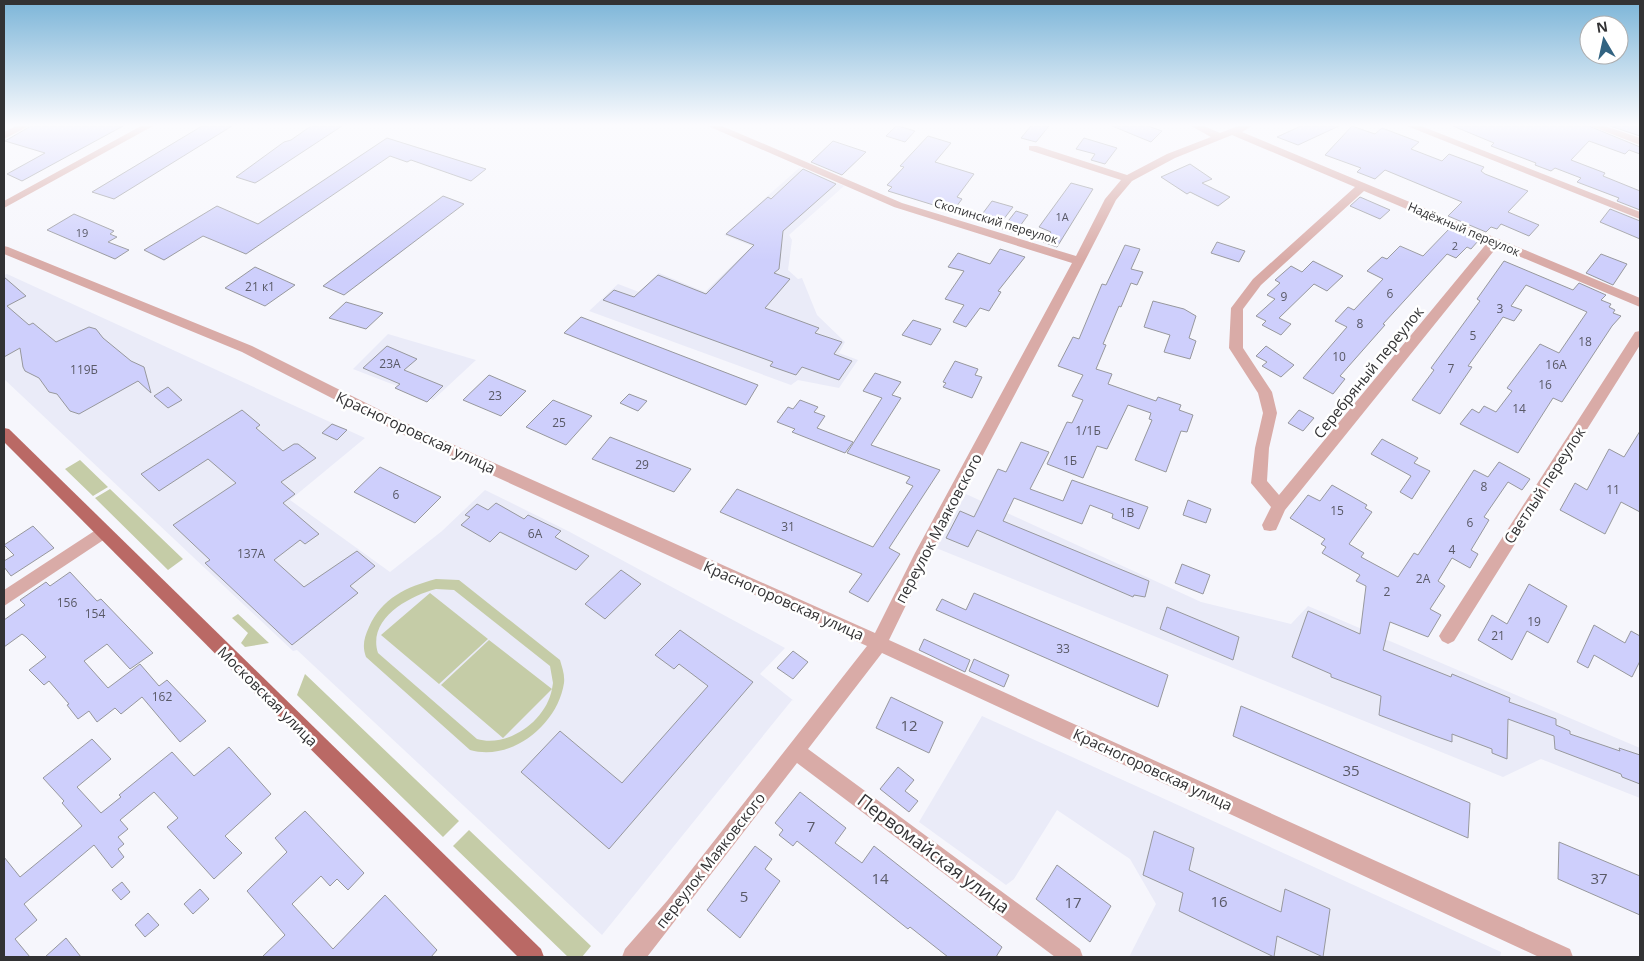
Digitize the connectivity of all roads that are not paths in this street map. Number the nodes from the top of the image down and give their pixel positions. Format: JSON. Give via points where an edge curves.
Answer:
{"nodes":[{"id":1,"x":66,"y":171,"type":"edge"},
{"id":2,"x":818,"y":171,"type":"edge"},
{"id":3,"x":1103,"y":171,"type":"edge"},
{"id":4,"x":1143,"y":171,"type":"edge"},
{"id":5,"x":1323,"y":171,"type":"edge"},
{"id":6,"x":1526,"y":171,"type":"edge"},
{"id":7,"x":1128,"y":179,"type":"junction"},
{"id":8,"x":1363,"y":186,"type":"junction"},
{"id":9,"x":4,"y":205,"type":"edge"},
{"id":10,"x":1640,"y":216,"type":"edge"},
{"id":11,"x":1495,"y":242,"type":"junction"},
{"id":12,"x":4,"y":250,"type":"edge"},
{"id":13,"x":1078,"y":261,"type":"junction"},
{"id":14,"x":1640,"y":302,"type":"edge"},
{"id":15,"x":1640,"y":335,"type":"edge"},
{"id":16,"x":4,"y":432,"type":"edge"},
{"id":17,"x":1279,"y":506,"type":"junction"},
{"id":18,"x":1270,"y":525,"type":"dead end"},
{"id":19,"x":102,"y":532,"type":"junction"},
{"id":20,"x":4,"y":599,"type":"edge"},
{"id":21,"x":1448,"y":636,"type":"dead end"},
{"id":22,"x":879,"y":643,"type":"junction"},
{"id":23,"x":795,"y":750,"type":"junction"},
{"id":24,"x":533,"y":957,"type":"edge"},
{"id":25,"x":633,"y":957,"type":"edge"},
{"id":26,"x":1072,"y":957,"type":"edge"},
{"id":27,"x":1562,"y":957,"type":"edge"}],
"edges":[{"from":1,"to":9,"type":"street"},
{"from":2,"to":13,"type":"street","name":"Скопинский переулок","via":[[898,205]]},
{"from":3,"to":7,"type":"street"},
{"from":4,"to":7,"type":"street","name":"переулок Маяковского"},
{"from":5,"to":8,"type":"street","name":"Надёжный переулок"},
{"from":6,"to":10,"type":"street"},
{"from":7,"to":13,"type":"street","name":"переулок Маяковского","via":[[1110,199]]},
{"from":8,"to":11,"type":"street","name":"Надёжный переулок"},
{"from":8,"to":17,"type":"street","via":[[1258,282],[1237,308],[1236,348],[1265,392],[1270,413],[1259,483]]},
{"from":11,"to":14,"type":"street","name":"Надёжный переулок"},
{"from":11,"to":17,"type":"street","name":"Серебряный переулок"},
{"from":12,"to":22,"type":"street","name":"Красногоровская улица","via":[[247,349],[409,431]]},
{"from":13,"to":22,"type":"street","name":"переулок Маяковского"},
{"from":15,"to":21,"type":"street","name":"Светлый переулок"},
{"from":16,"to":19,"type":"main road","name":"Московская улица"},
{"from":17,"to":18,"type":"street","name":"Серебряный переулок"},
{"from":19,"to":20,"type":"street"},
{"from":19,"to":24,"type":"main road","name":"Московская улица"},
{"from":22,"to":23,"type":"street","name":"переулок Маяковского"},
{"from":22,"to":27,"type":"street","name":"Красногоровская улица"},
{"from":23,"to":25,"type":"street","name":"переулок Маяковского"},
{"from":23,"to":26,"type":"street","name":"Первомайская улица"}]}
